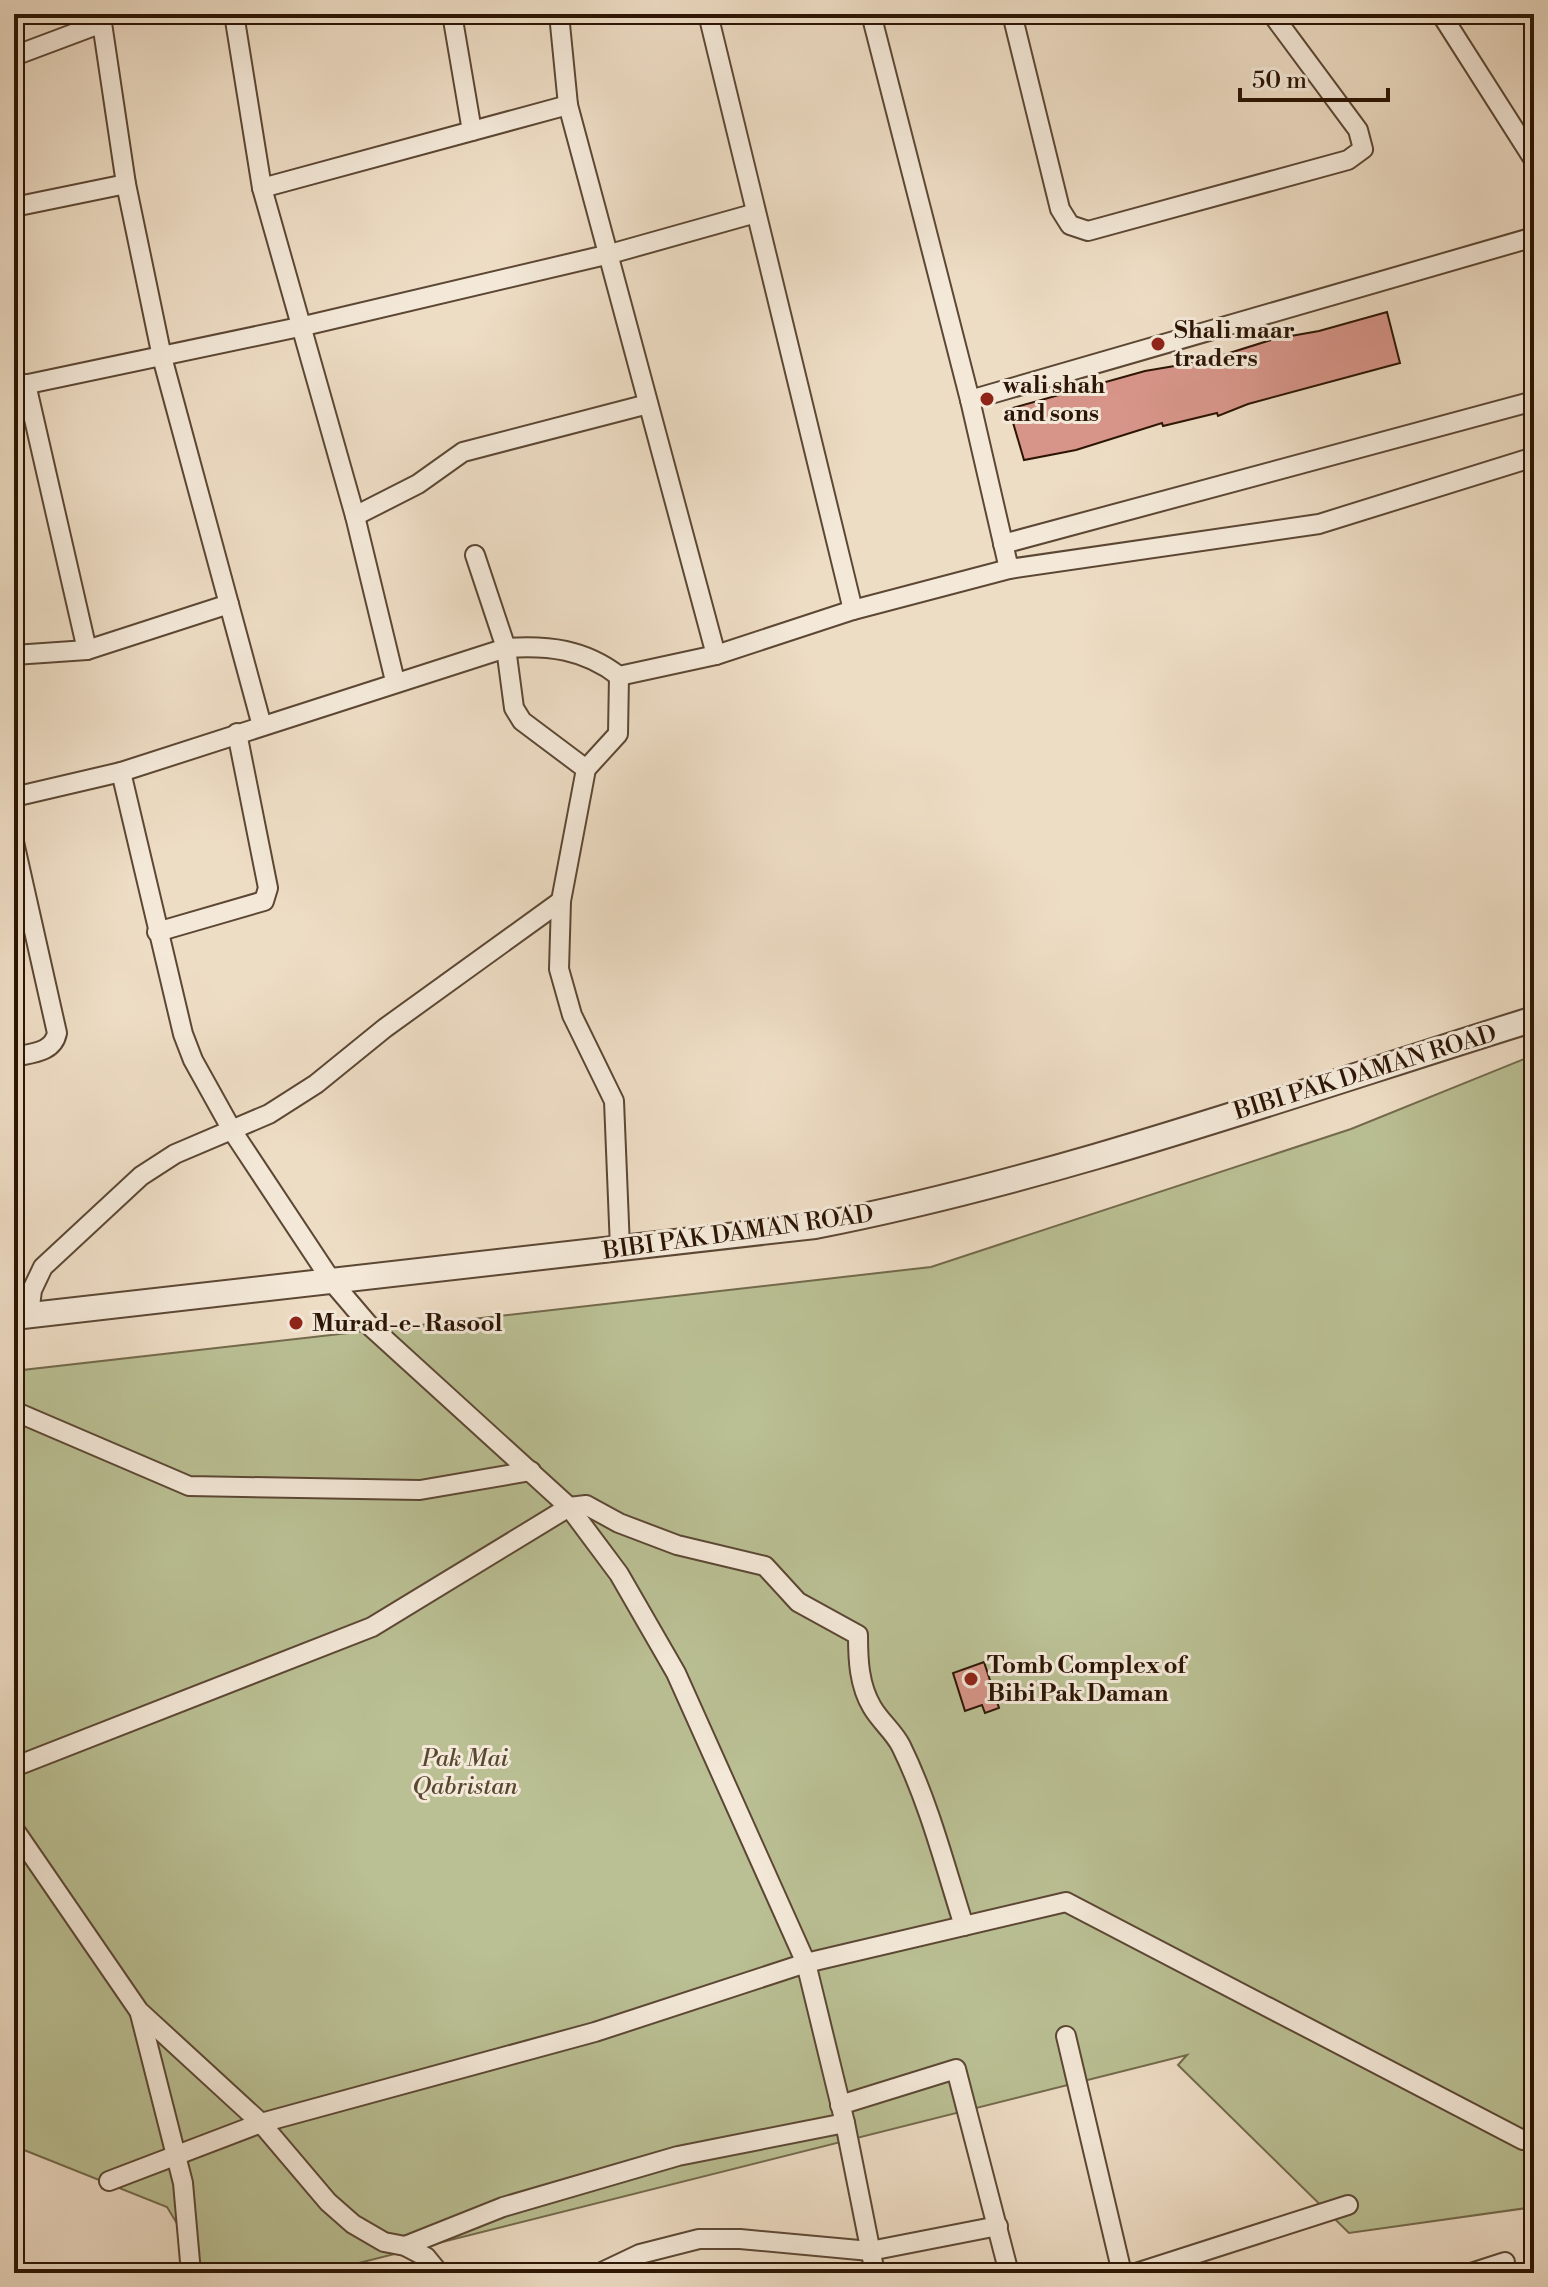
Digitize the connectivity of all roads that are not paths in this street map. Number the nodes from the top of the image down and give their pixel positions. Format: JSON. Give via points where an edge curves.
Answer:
{"nodes":[{"id":1,"x":234,"y":14,"type":"edge"},
{"id":2,"x":452,"y":14,"type":"edge"},
{"id":3,"x":559,"y":14,"type":"edge"},
{"id":4,"x":708,"y":14,"type":"edge"},
{"id":5,"x":871,"y":14,"type":"edge"},
{"id":6,"x":1012,"y":14,"type":"edge"},
{"id":7,"x":1272,"y":14,"type":"edge"},
{"id":8,"x":1441,"y":14,"type":"edge"},
{"id":9,"x":102,"y":18,"type":"edge"},
{"id":10,"x":14,"y":56,"type":"edge"},
{"id":11,"x":568,"y":105,"type":"junction"},
{"id":12,"x":472,"y":131,"type":"junction"},
{"id":13,"x":1534,"y":160,"type":"edge"},
{"id":14,"x":126,"y":184,"type":"junction"},
{"id":15,"x":262,"y":188,"type":"junction"},
{"id":16,"x":14,"y":207,"type":"edge"},
{"id":17,"x":756,"y":213,"type":"junction"},
{"id":18,"x":1534,"y":237,"type":"edge"},
{"id":19,"x":610,"y":254,"type":"junction"},
{"id":20,"x":304,"y":326,"type":"junction"},
{"id":21,"x":162,"y":357,"type":"junction"},
{"id":22,"x":20,"y":385,"type":"edge"},
{"id":23,"x":970,"y":400,"type":"junction"},
{"id":24,"x":1534,"y":401,"type":"edge"},
{"id":25,"x":648,"y":404,"type":"junction"},
{"id":26,"x":1534,"y":457,"type":"edge"},
{"id":27,"x":355,"y":516,"type":"junction"},
{"id":28,"x":1003,"y":544,"type":"junction"},
{"id":29,"x":475,"y":555,"type":"dead end"},
{"id":30,"x":1009,"y":569,"type":"junction"},
{"id":31,"x":229,"y":604,"type":"junction"},
{"id":32,"x":853,"y":610,"type":"junction"},
{"id":33,"x":506,"y":648,"type":"junction"},
{"id":34,"x":87,"y":650,"type":"junction"},
{"id":35,"x":14,"y":655,"type":"edge"},
{"id":36,"x":716,"y":655,"type":"junction"},
{"id":37,"x":619,"y":676,"type":"junction"},
{"id":38,"x":395,"y":681,"type":"junction"},
{"id":39,"x":262,"y":726,"type":"junction"},
{"id":40,"x":237,"y":733,"type":"junction"},
{"id":41,"x":586,"y":769,"type":"junction"},
{"id":42,"x":121,"y":772,"type":"junction"},
{"id":43,"x":14,"y":797,"type":"edge"},
{"id":44,"x":14,"y":842,"type":"edge"},
{"id":45,"x":561,"y":901,"type":"junction"},
{"id":46,"x":157,"y":932,"type":"junction"},
{"id":47,"x":1534,"y":1019,"type":"edge"},
{"id":48,"x":14,"y":1057,"type":"edge"},
{"id":49,"x":233,"y":1132,"type":"junction"},
{"id":50,"x":620,"y":1248,"type":"junction"},
{"id":51,"x":333,"y":1283,"type":"junction"},
{"id":52,"x":22,"y":1316,"type":"edge"},
{"id":53,"x":14,"y":1411,"type":"edge"},
{"id":54,"x":531,"y":1471,"type":"junction"},
{"id":55,"x":569,"y":1507,"type":"junction"},
{"id":56,"x":14,"y":1767,"type":"edge"},
{"id":57,"x":14,"y":1829,"type":"edge"},
{"id":58,"x":964,"y":1926,"type":"junction"},
{"id":59,"x":806,"y":1963,"type":"junction"},
{"id":60,"x":139,"y":2011,"type":"junction"},
{"id":61,"x":1066,"y":2036,"type":"dead end"},
{"id":62,"x":842,"y":2114,"type":"junction"},
{"id":63,"x":261,"y":2123,"type":"junction"},
{"id":64,"x":1534,"y":2140,"type":"edge"},
{"id":65,"x":176,"y":2154,"type":"junction"},
{"id":66,"x":109,"y":2181,"type":"dead end"},
{"id":67,"x":1348,"y":2205,"type":"dead end"},
{"id":68,"x":998,"y":2226,"type":"junction"},
{"id":69,"x":405,"y":2246,"type":"junction"},
{"id":70,"x":870,"y":2251,"type":"junction"},
{"id":71,"x":1505,"y":2262,"type":"dead end"},
{"id":72,"x":191,"y":2273,"type":"edge"},
{"id":73,"x":439,"y":2273,"type":"edge"},
{"id":74,"x":600,"y":2273,"type":"edge"},
{"id":75,"x":875,"y":2273,"type":"edge"},
{"id":76,"x":1009,"y":2273,"type":"edge"},
{"id":77,"x":1122,"y":2273,"type":"edge"},
{"id":78,"x":1136,"y":2273,"type":"edge"},
{"id":79,"x":1471,"y":2273,"type":"edge"}],
"edges":[{"from":1,"to":15,"type":"street"},
{"from":2,"to":12,"type":"street"},
{"from":3,"to":11,"type":"street"},
{"from":4,"to":17,"type":"street"},
{"from":5,"to":23,"type":"street"},
{"from":6,"to":7,"type":"street","via":[[1060,209],[1070,225],[1088,231],[1348,160],[1363,149],[1358,130]]},
{"from":8,"to":13,"type":"street"},
{"from":9,"to":10,"type":"street"},
{"from":9,"to":14,"type":"street"},
{"from":11,"to":12,"type":"street"},
{"from":11,"to":19,"type":"street"},
{"from":12,"to":15,"type":"street"},
{"from":14,"to":16,"type":"street"},
{"from":14,"to":21,"type":"street"},
{"from":15,"to":20,"type":"street"},
{"from":17,"to":19,"type":"street"},
{"from":17,"to":32,"type":"street"},
{"from":18,"to":23,"type":"street"},
{"from":19,"to":20,"type":"street"},
{"from":19,"to":25,"type":"street"},
{"from":20,"to":21,"type":"street"},
{"from":20,"to":27,"type":"street"},
{"from":21,"to":22,"type":"street"},
{"from":21,"to":31,"type":"street"},
{"from":22,"to":34,"type":"street"},
{"from":23,"to":28,"type":"street"},
{"from":24,"to":28,"type":"street"},
{"from":25,"to":27,"type":"street","via":[[463,452],[418,484]]},
{"from":25,"to":36,"type":"street"},
{"from":26,"to":30,"type":"street","via":[[1319,524]]},
{"from":27,"to":38,"type":"street"},
{"from":28,"to":30,"type":"street"},
{"from":29,"to":33,"type":"street"},
{"from":30,"to":32,"type":"street"},
{"from":31,"to":34,"type":"street"},
{"from":31,"to":39,"type":"street"},
{"from":32,"to":36,"type":"street"},
{"from":33,"to":37,"type":"street","via":[[569,649]]},
{"from":33,"to":38,"type":"street"},
{"from":33,"to":41,"type":"street","via":[[514,708],[522,721]]},
{"from":34,"to":35,"type":"street"},
{"from":36,"to":37,"type":"street"},
{"from":37,"to":41,"type":"street","via":[[618,734]]},
{"from":38,"to":39,"type":"street"},
{"from":39,"to":40,"type":"street"},
{"from":40,"to":42,"type":"street"},
{"from":40,"to":46,"type":"street","via":[[268,888],[264,901]]},
{"from":41,"to":45,"type":"street"},
{"from":42,"to":43,"type":"street"},
{"from":42,"to":46,"type":"street"},
{"from":44,"to":48,"type":"street","via":[[57,1033],[49,1049]]},
{"from":45,"to":49,"type":"street","via":[[316,1084]]},
{"from":45,"to":50,"type":"street","via":[[559,969],[572,1015],[614,1101]]},
{"from":46,"to":49,"type":"street","via":[[193,1060]]},
{"from":47,"to":50,"type":"street","name":"BIBI PAK DAMAN ROAD","via":[[1039,1174],[916,1206],[815,1226]]},
{"from":49,"to":51,"type":"street"},
{"from":49,"to":52,"type":"street","via":[[175,1154],[105,1207],[43,1267]]},
{"from":50,"to":51,"type":"street","name":"BIBI PAK DAMAN ROAD"},
{"from":51,"to":52,"type":"street","name":"BIBI PAK DAMAN ROAD"},
{"from":51,"to":54,"type":"street","via":[[379,1334]]},
{"from":53,"to":54,"type":"street","via":[[189,1486],[420,1490]]},
{"from":54,"to":55,"type":"street"},
{"from":55,"to":56,"type":"street","via":[[372,1627]]},
{"from":55,"to":58,"type":"street","via":[[586,1505],[677,1545],[765,1566],[798,1602],[858,1635],[864,1689],[900,1743]]},
{"from":55,"to":59,"type":"street","via":[[619,1574],[676,1673]]},
{"from":57,"to":60,"type":"street"},
{"from":58,"to":59,"type":"street"},
{"from":58,"to":64,"type":"street","via":[[1066,1902],[1523,2140]]},
{"from":59,"to":62,"type":"street"},
{"from":59,"to":63,"type":"street","via":[[595,2032]]},
{"from":60,"to":63,"type":"street"},
{"from":60,"to":65,"type":"street"},
{"from":61,"to":77,"type":"street"},
{"from":62,"to":68,"type":"street","via":[[956,2069]]},
{"from":62,"to":69,"type":"street","via":[[503,2207]]},
{"from":62,"to":70,"type":"street"},
{"from":63,"to":65,"type":"street"},
{"from":63,"to":69,"type":"street","via":[[353,2224],[384,2242]]},
{"from":65,"to":66,"type":"street"},
{"from":65,"to":72,"type":"street"},
{"from":67,"to":78,"type":"street"},
{"from":68,"to":70,"type":"street"},
{"from":68,"to":76,"type":"street"},
{"from":69,"to":73,"type":"street","via":[[426,2257]]},
{"from":70,"to":74,"type":"street","via":[[699,2239],[640,2254]]},
{"from":70,"to":75,"type":"street"},
{"from":71,"to":79,"type":"street"}]}
